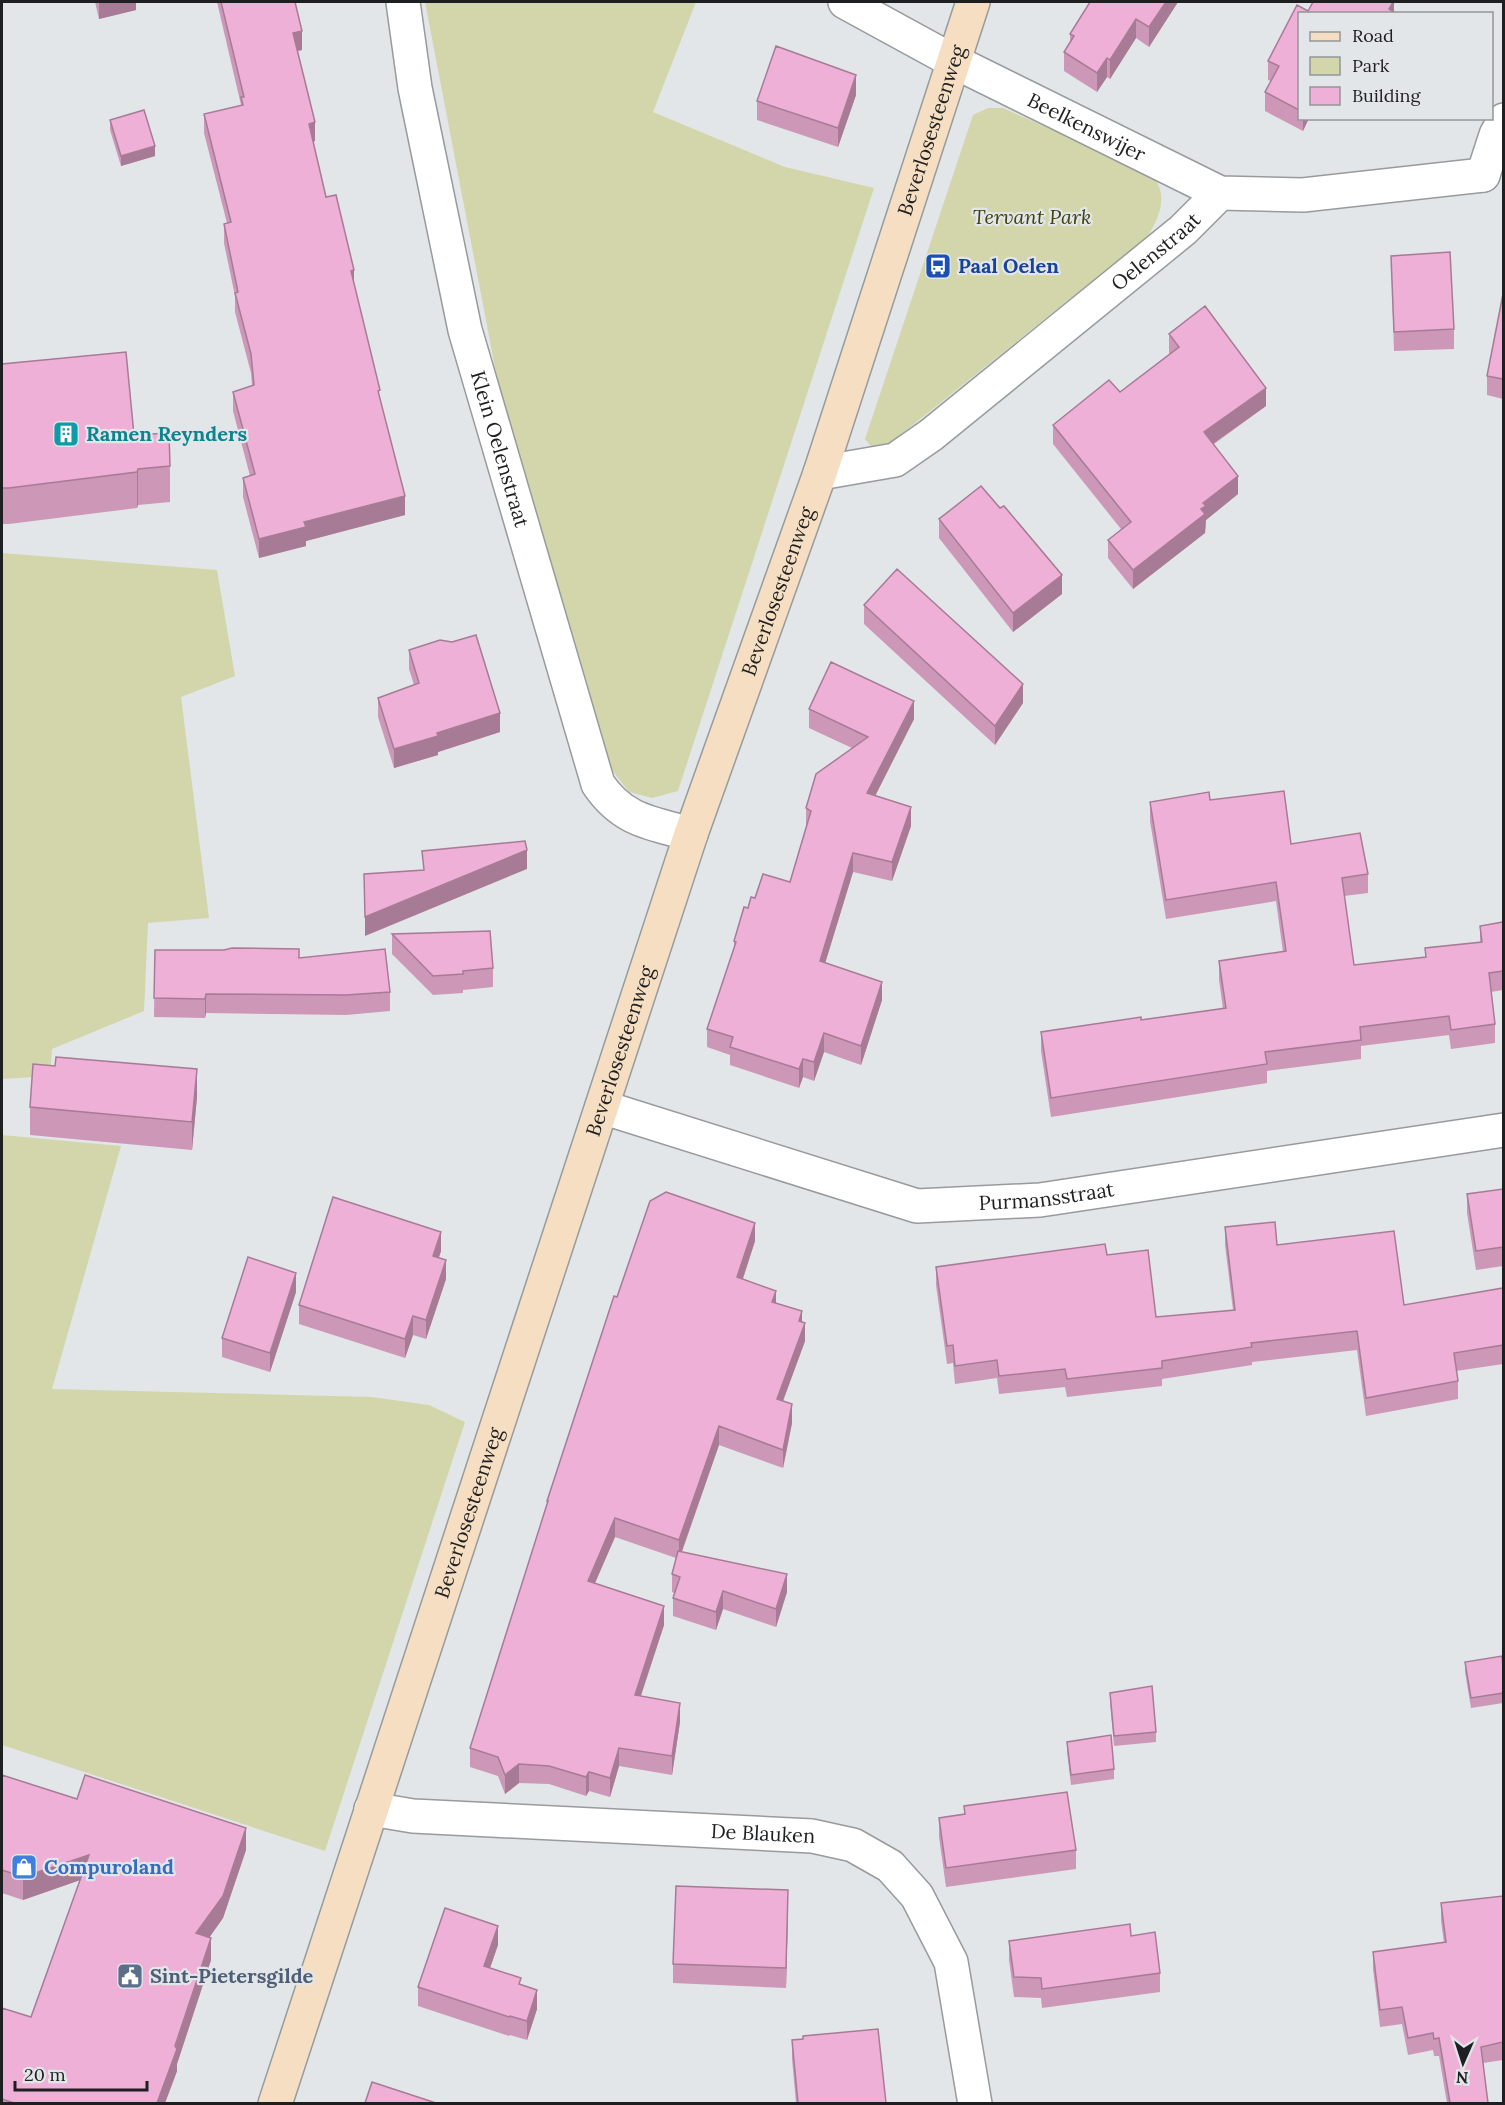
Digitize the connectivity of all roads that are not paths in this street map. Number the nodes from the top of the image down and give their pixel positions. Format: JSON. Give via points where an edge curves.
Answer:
{"nodes":[{"id":1,"x":403,"y":2,"type":"edge"},
{"id":2,"x":845,"y":2,"type":"edge"},
{"id":3,"x":973,"y":2,"type":"edge"},
{"id":4,"x":953,"y":61,"type":"junction"},
{"id":5,"x":1503,"y":120,"type":"edge"},
{"id":6,"x":1493,"y":181,"type":"edge"},
{"id":7,"x":1220,"y":193,"type":"junction"},
{"id":8,"x":820,"y":473,"type":"junction"},
{"id":9,"x":691,"y":834,"type":"junction"},
{"id":10,"x":602,"y":1107,"type":"junction"},
{"id":11,"x":1503,"y":1130,"type":"edge"},
{"id":12,"x":371,"y":1809,"type":"junction"},
{"id":13,"x":275,"y":2103,"type":"edge"},
{"id":14,"x":975,"y":2103,"type":"edge"}],
"edges":[{"from":1,"to":9,"type":"street","name":"Klein Oelenstraat","via":[[415,88],[465,330],[598,784],[627,815]]},
{"from":2,"to":4,"type":"street","name":"Beelkenswijer"},
{"from":3,"to":4,"type":"street","name":"Beverlosesteenweg"},
{"from":4,"to":7,"type":"street","name":"Beelkenswijer"},
{"from":4,"to":8,"type":"street","name":"Beverlosesteenweg"},
{"from":5,"to":6,"type":"street","via":[[1496,135]]},
{"from":6,"to":7,"type":"street","via":[[1303,195]]},
{"from":7,"to":8,"type":"street","name":"Oelenstraat","via":[[1184,230],[931,435],[895,460]]},
{"from":8,"to":9,"type":"street","name":"Beverlosesteenweg"},
{"from":9,"to":10,"type":"street","name":"Beverlosesteenweg"},
{"from":10,"to":11,"type":"street","name":"Purmansstraat","via":[[917,1206],[1040,1200]]},
{"from":10,"to":12,"type":"street","name":"Beverlosesteenweg"},
{"from":12,"to":13,"type":"street","name":"Beverlosesteenweg"},
{"from":12,"to":14,"type":"street","name":"De Blauken","via":[[413,1816],[812,1836],[853,1845],[890,1866],[917,1896],[951,1962]]}]}
